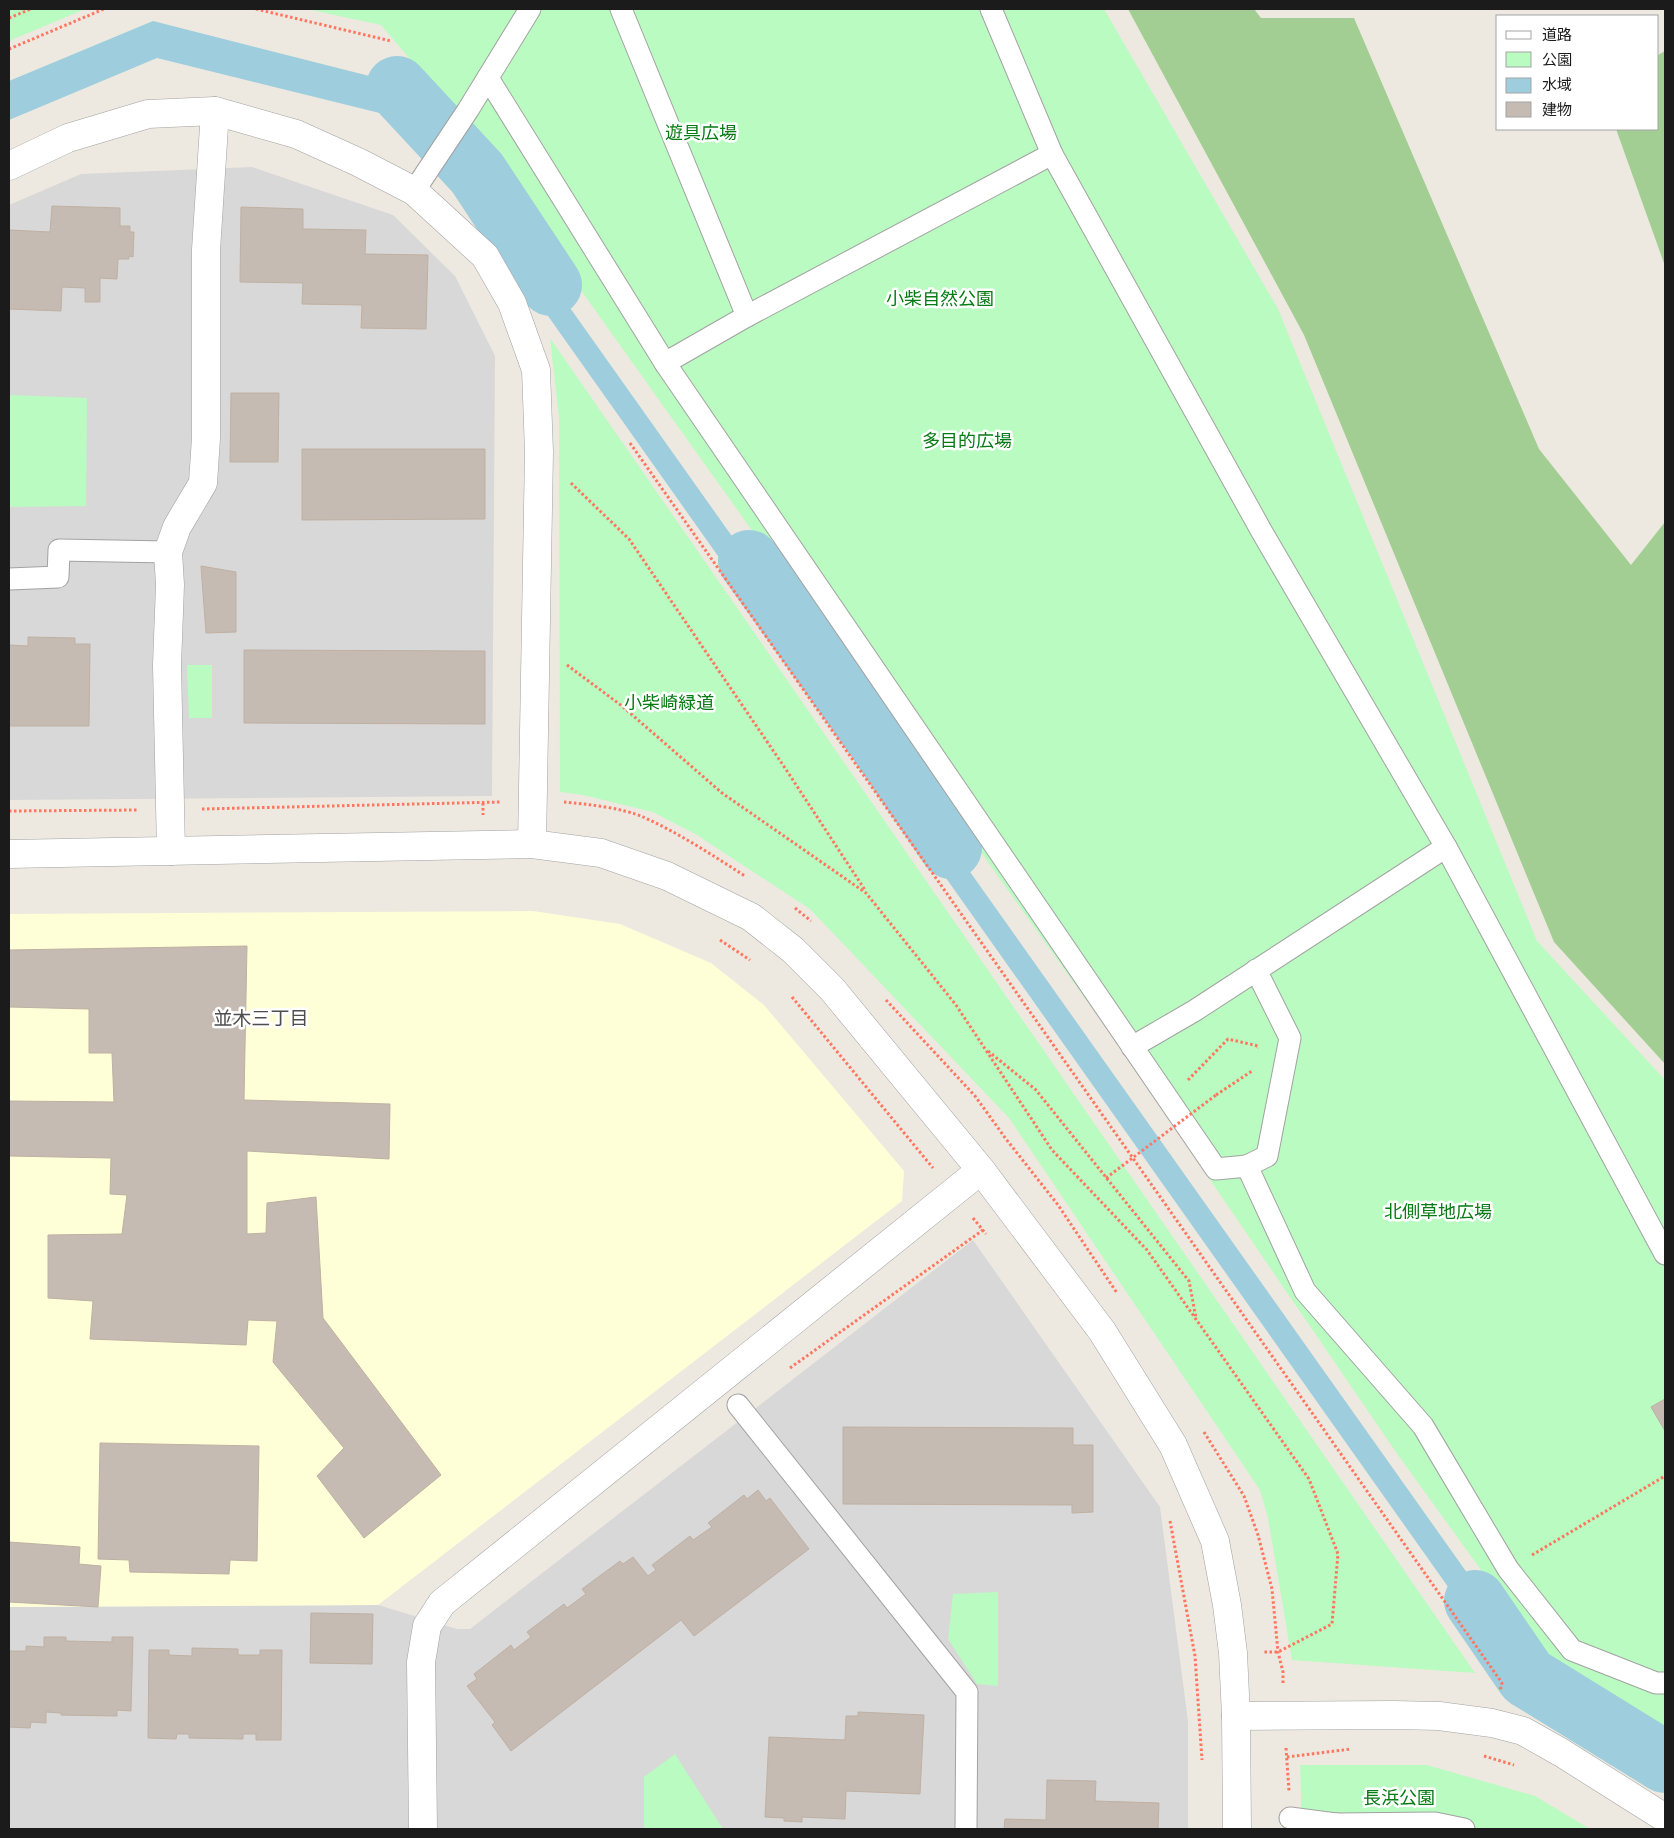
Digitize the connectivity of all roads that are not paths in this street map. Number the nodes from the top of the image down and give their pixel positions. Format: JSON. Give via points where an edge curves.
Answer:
{"nodes":[{"id":1,"x":530,"y":9,"type":"edge"},
{"id":2,"x":621,"y":9,"type":"edge"},
{"id":3,"x":991,"y":9,"type":"edge"},
{"id":4,"x":488,"y":78,"type":"junction"},
{"id":5,"x":215,"y":111,"type":"junction"},
{"id":6,"x":1052,"y":154,"type":"junction"},
{"id":7,"x":9,"y":166,"type":"edge"},
{"id":8,"x":421,"y":181,"type":"junction"},
{"id":9,"x":747,"y":316,"type":"junction"},
{"id":10,"x":665,"y":363,"type":"junction"},
{"id":11,"x":168,"y":552,"type":"junction"},
{"id":12,"x":9,"y":580,"type":"edge"},
{"id":13,"x":532,"y":844,"type":"junction"},
{"id":14,"x":1446,"y":847,"type":"junction"},
{"id":15,"x":171,"y":851,"type":"junction"},
{"id":16,"x":9,"y":854,"type":"edge"},
{"id":17,"x":1256,"y":970,"type":"junction"},
{"id":18,"x":1132,"y":1046,"type":"junction"},
{"id":19,"x":1247,"y":1166,"type":"junction"},
{"id":20,"x":981,"y":1170,"type":"junction"},
{"id":21,"x":1665,"y":1254,"type":"edge"},
{"id":22,"x":738,"y":1405,"type":"dead end"},
{"id":23,"x":1665,"y":1683,"type":"edge"},
{"id":24,"x":1236,"y":1716,"type":"junction"},
{"id":25,"x":1290,"y":1818,"type":"road end"},
{"id":26,"x":1665,"y":1818,"type":"edge"},
{"id":27,"x":1336,"y":1826,"type":"edge"},
{"id":28,"x":423,"y":1829,"type":"edge"},
{"id":29,"x":966,"y":1829,"type":"edge"},
{"id":30,"x":1237,"y":1829,"type":"edge"},
{"id":31,"x":1464,"y":1829,"type":"edge"}],
"edges":[{"from":1,"to":4,"type":"street"},
{"from":2,"to":9,"type":"street"},
{"from":3,"to":6,"type":"street"},
{"from":4,"to":8,"type":"street"},
{"from":4,"to":10,"type":"street"},
{"from":5,"to":7,"type":"street","via":[[148,114],[68,138]]},
{"from":5,"to":8,"type":"street","via":[[296,134],[358,162]]},
{"from":5,"to":11,"type":"street","via":[[206,250],[203,483],[177,527]]},
{"from":6,"to":9,"type":"street"},
{"from":6,"to":14,"type":"street","via":[[1262,532]]},
{"from":8,"to":13,"type":"street","via":[[484,256],[512,302],[536,370],[539,452]]},
{"from":9,"to":10,"type":"street"},
{"from":10,"to":18,"type":"street"},
{"from":11,"to":12,"type":"street","via":[[59,550],[58,577]]},
{"from":11,"to":15,"type":"street"},
{"from":13,"to":15,"type":"street"},
{"from":13,"to":20,"type":"street","via":[[600,853],[666,876],[751,917],[793,950],[832,989]]},
{"from":14,"to":17,"type":"street"},
{"from":14,"to":21,"type":"street"},
{"from":15,"to":16,"type":"street"},
{"from":17,"to":18,"type":"street","via":[[1194,1011]]},
{"from":17,"to":19,"type":"street","via":[[1290,1038],[1267,1156]]},
{"from":18,"to":19,"type":"street","via":[[1216,1169]]},
{"from":19,"to":23,"type":"street","via":[[1305,1291],[1422,1426],[1508,1570],[1572,1650],[1656,1683]]},
{"from":20,"to":24,"type":"street","via":[[1102,1331],[1174,1445],[1215,1541],[1229,1624]]},
{"from":20,"to":28,"type":"street","via":[[442,1603],[427,1626],[421,1662]]},
{"from":22,"to":29,"type":"street","via":[[967,1692]]},
{"from":24,"to":26,"type":"street","via":[[1430,1716],[1492,1723],[1523,1731]]},
{"from":24,"to":30,"type":"street"},
{"from":25,"to":27,"type":"street"},
{"from":27,"to":31,"type":"street","via":[[1434,1823]]}]}
